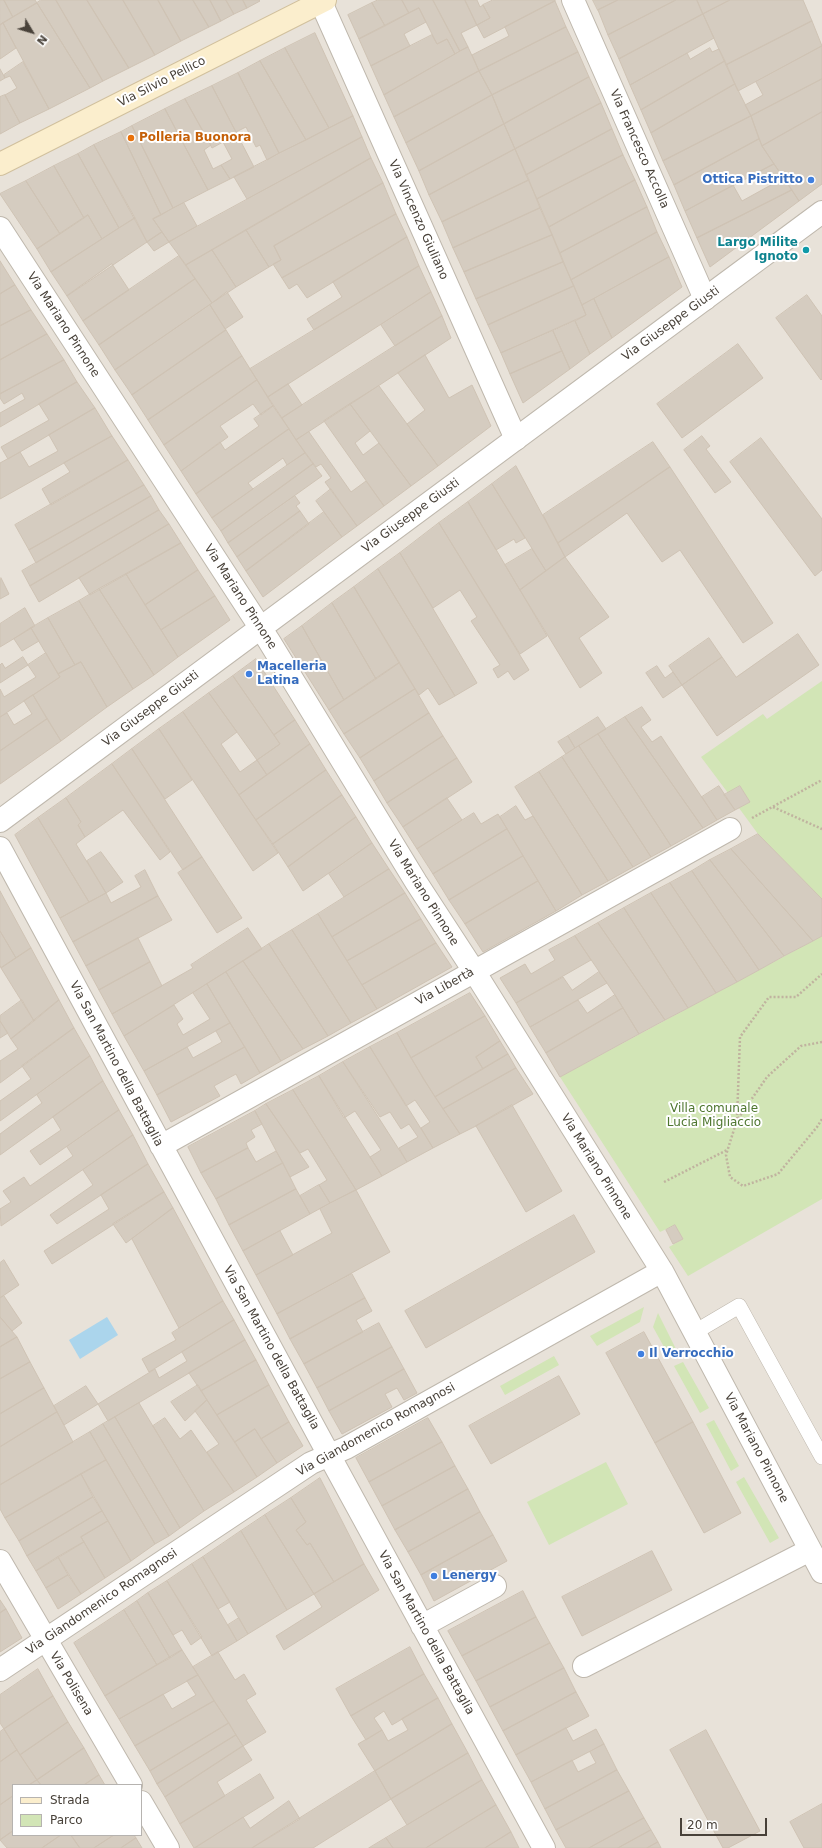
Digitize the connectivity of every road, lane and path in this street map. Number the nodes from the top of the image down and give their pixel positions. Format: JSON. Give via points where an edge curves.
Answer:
{"nodes":[{"id":1,"x":573,"y":0,"type":"edge"},
{"id":2,"x":322,"y":1,"type":"edge"},
{"id":3,"x":0,"y":164,"type":"edge"},
{"id":4,"x":822,"y":212,"type":"edge"},
{"id":5,"x":0,"y":228,"type":"edge"},
{"id":6,"x":705,"y":299,"type":"junction"},
{"id":7,"x":516,"y":439,"type":"junction"},
{"id":8,"x":260,"y":628,"type":"junction"},
{"id":9,"x":822,"y":780,"type":"edge"},
{"id":10,"x":772,"y":807,"type":"junction"},
{"id":11,"x":0,"y":821,"type":"edge"},
{"id":12,"x":730,"y":829,"type":"joint"},
{"id":13,"x":822,"y":830,"type":"edge"},
{"id":14,"x":0,"y":848,"type":"edge"},
{"id":15,"x":474,"y":971,"type":"junction"},
{"id":16,"x":822,"y":974,"type":"edge"},
{"id":17,"x":822,"y":1042,"type":"edge"},
{"id":18,"x":822,"y":1119,"type":"edge"},
{"id":19,"x":737,"y":1120,"type":"junction"},
{"id":20,"x":817,"y":1127,"type":"junction"},
{"id":21,"x":822,"y":1130,"type":"edge"},
{"id":22,"x":161,"y":1146,"type":"junction"},
{"id":23,"x":728,"y":1150,"type":"junction"},
{"id":24,"x":664,"y":1182,"type":"dead end"},
{"id":25,"x":662,"y":1271,"type":"junction"},
{"id":26,"x":695,"y":1332,"type":"junction"},
{"id":27,"x":329,"y":1455,"type":"junction"},
{"id":28,"x":822,"y":1457,"type":"edge"},
{"id":29,"x":810,"y":1550,"type":"junction"},
{"id":30,"x":0,"y":1561,"type":"edge"},
{"id":31,"x":822,"y":1572,"type":"edge"},
{"id":32,"x":494,"y":1586,"type":"dead end"},
{"id":33,"x":422,"y":1626,"type":"junction"},
{"id":34,"x":45,"y":1640,"type":"junction"},
{"id":35,"x":584,"y":1666,"type":"dead end"},
{"id":36,"x":0,"y":1670,"type":"edge"},
{"id":37,"x":130,"y":1784,"type":"edge"},
{"id":38,"x":142,"y":1804,"type":"edge"},
{"id":39,"x":168,"y":1848,"type":"edge"},
{"id":40,"x":544,"y":1848,"type":"edge"}],
"edges":[{"from":1,"to":6,"type":"street","name":"Via Francesco Accolla"},
{"from":2,"to":3,"type":"main road","name":"Via Silvio Pellico"},
{"from":2,"to":7,"type":"street","name":"Via Vincenzo Giuliano"},
{"from":4,"to":6,"type":"street","name":"Via Giuseppe Giusti"},
{"from":5,"to":8,"type":"street","name":"Via Mariano Pinnone"},
{"from":6,"to":7,"type":"street","name":"Via Giuseppe Giusti"},
{"from":7,"to":8,"type":"street","name":"Via Giuseppe Giusti"},
{"from":8,"to":11,"type":"street","name":"Via Giuseppe Giusti"},
{"from":8,"to":15,"type":"street","name":"Via Mariano Pinnone","via":[[416,882]]},
{"from":9,"to":10,"type":"path"},
{"from":10,"to":12,"type":"path"},
{"from":10,"to":13,"type":"path"},
{"from":12,"to":15,"type":"street","name":"Via Libertà"},
{"from":14,"to":22,"type":"street","name":"Via San Martino della Battaglia"},
{"from":15,"to":22,"type":"street","name":"Via Libertà"},
{"from":15,"to":25,"type":"street","name":"Via Mariano Pinnone"},
{"from":16,"to":19,"type":"path","via":[[796,997],[769,997],[740,1037]]},
{"from":17,"to":19,"type":"path","via":[[800,1046],[767,1077]]},
{"from":18,"to":20,"type":"path"},
{"from":19,"to":23,"type":"path"},
{"from":20,"to":21,"type":"path"},
{"from":20,"to":23,"type":"path","via":[[778,1174],[743,1186],[730,1177],[726,1155]]},
{"from":22,"to":27,"type":"street","name":"Via San Martino della Battaglia"},
{"from":23,"to":24,"type":"path"},
{"from":25,"to":26,"type":"street","name":"Via Mariano Pinnone"},
{"from":25,"to":27,"type":"street","name":"Via Giandomenico Romagnosi","via":[[346,1448]]},
{"from":26,"to":28,"type":"lane","via":[[739,1306]]},
{"from":26,"to":29,"type":"street","name":"Via Mariano Pinnone"},
{"from":27,"to":33,"type":"street","name":"Via San Martino della Battaglia"},
{"from":27,"to":34,"type":"street","name":"Via Giandomenico Romagnosi","via":[[311,1464]]},
{"from":29,"to":31,"type":"street","name":"Via Mariano Pinnone"},
{"from":29,"to":35,"type":"street"},
{"from":30,"to":34,"type":"street","name":"Via Polisena"},
{"from":32,"to":33,"type":"street"},
{"from":33,"to":40,"type":"street","name":"Via San Martino della Battaglia"},
{"from":34,"to":36,"type":"street","name":"Via Giandomenico Romagnosi"},
{"from":34,"to":37,"type":"street","name":"Via Polisena"},
{"from":38,"to":39,"type":"street"}]}
